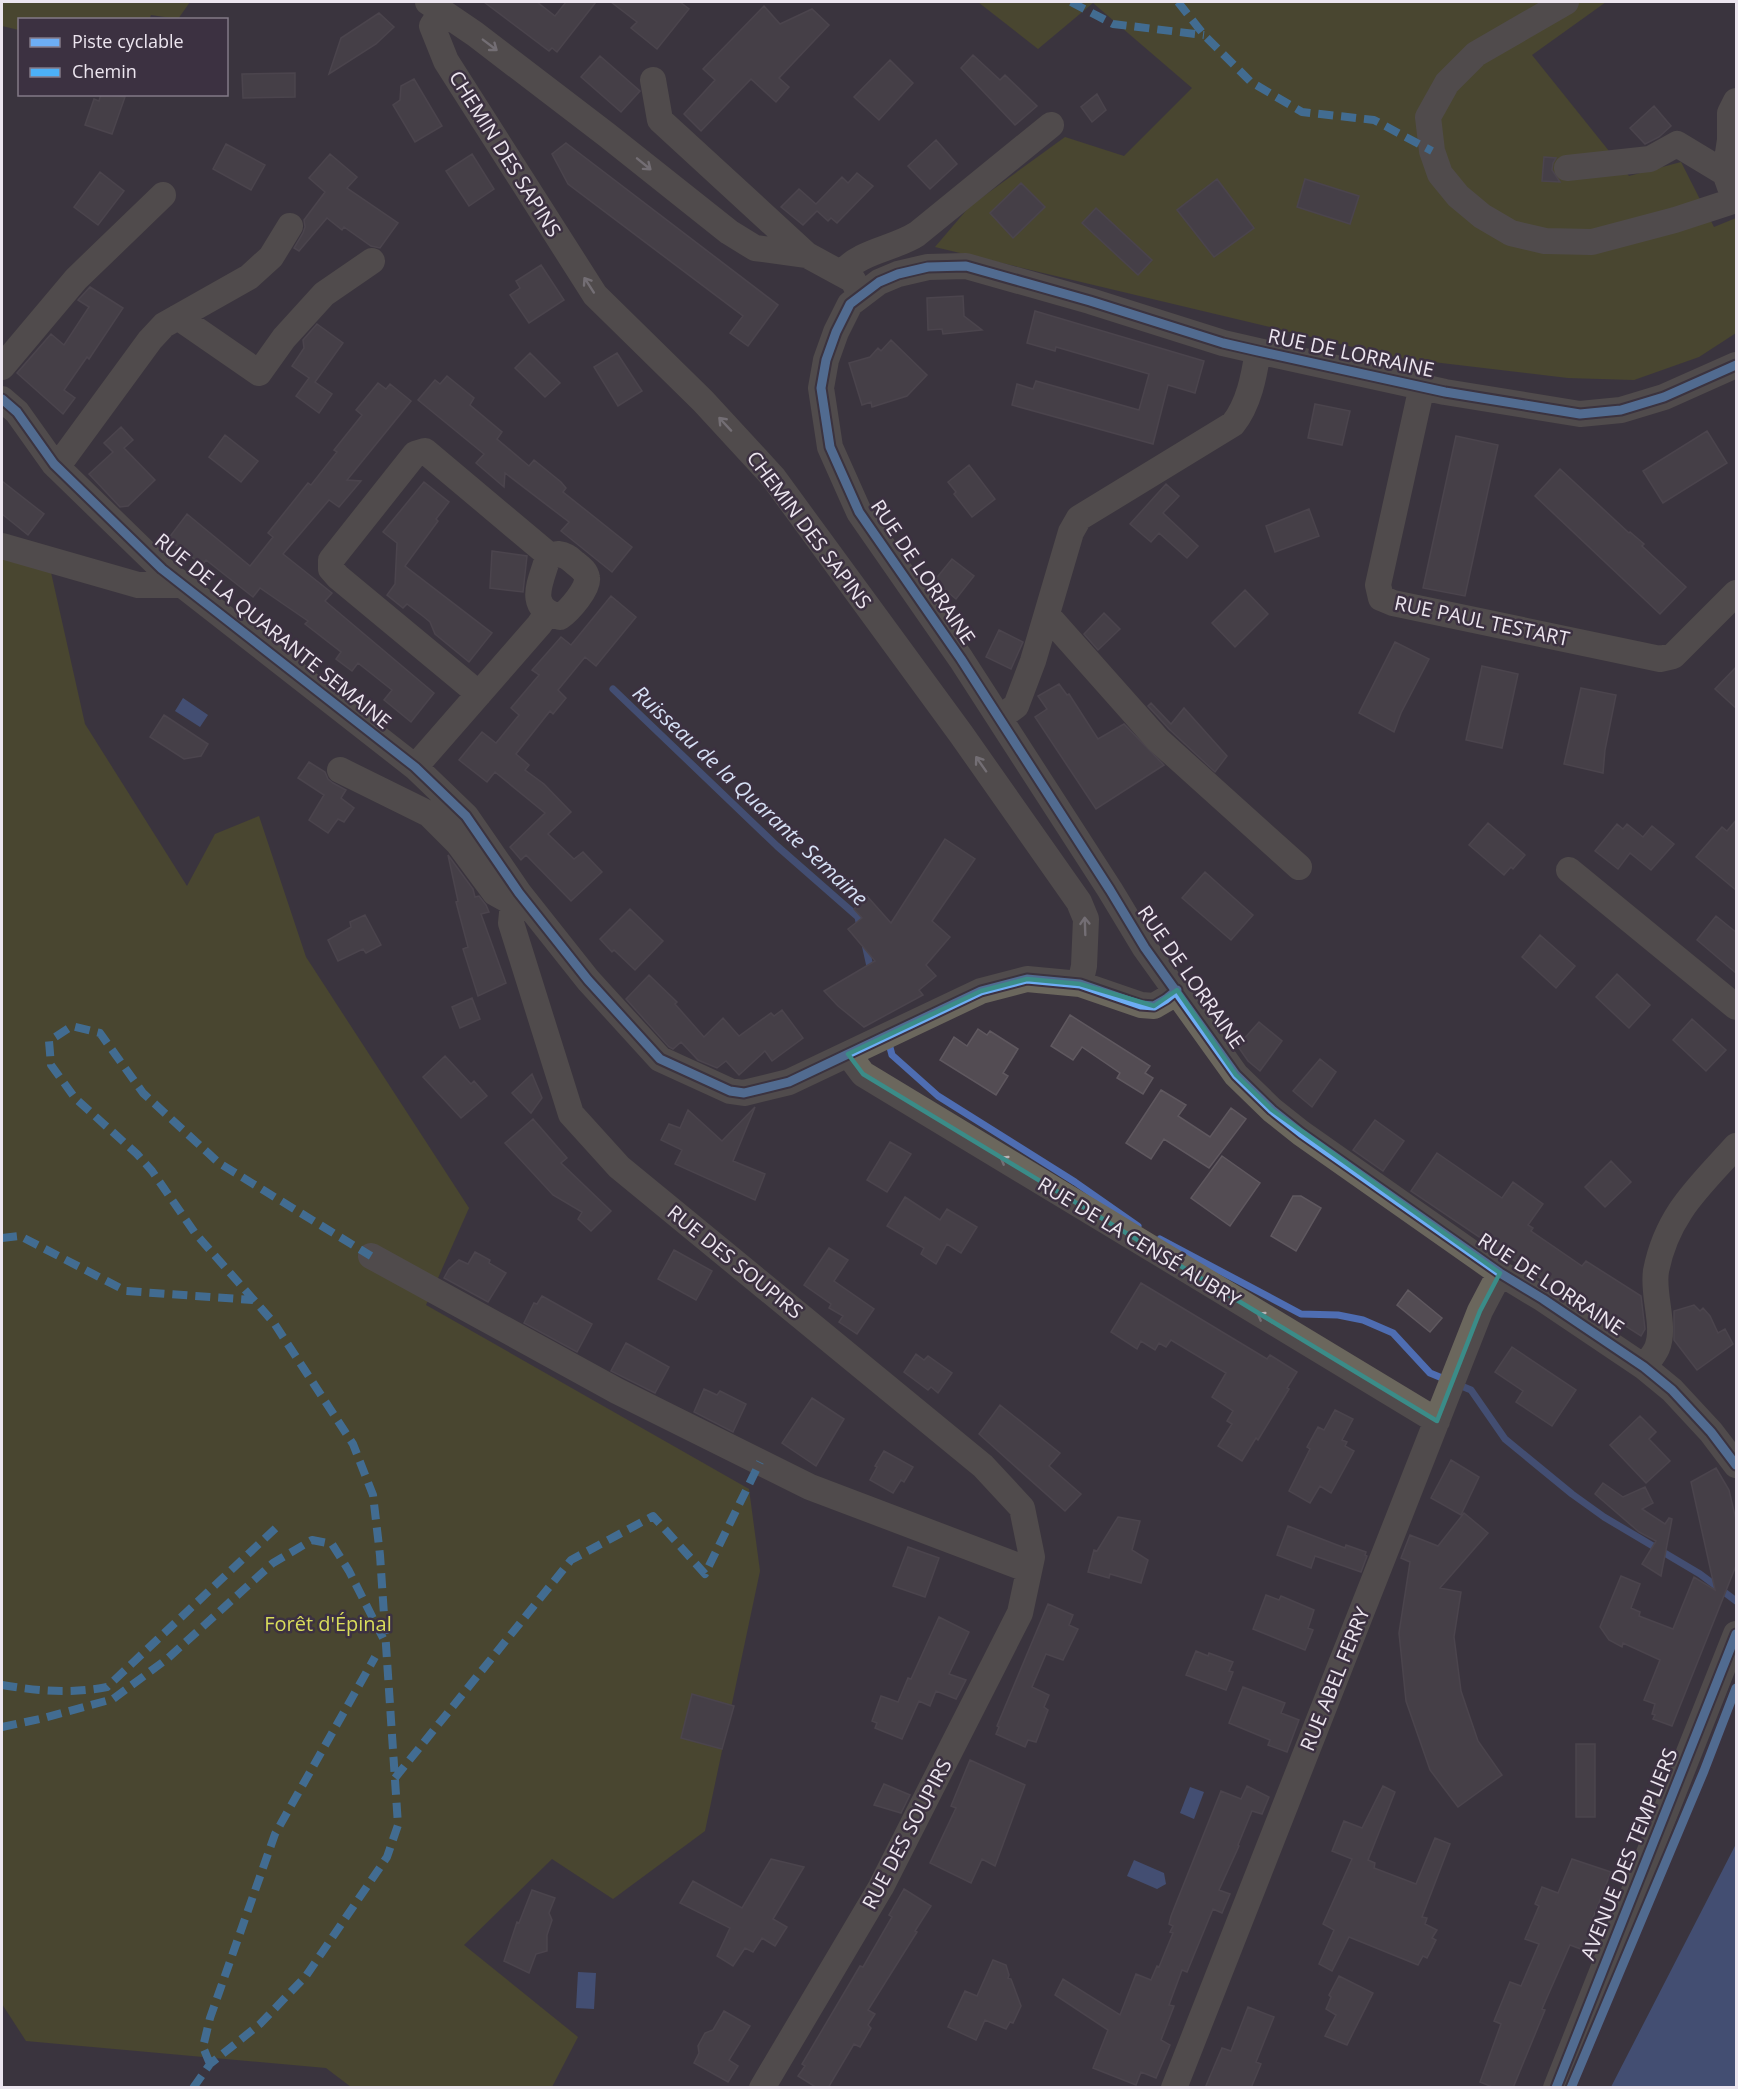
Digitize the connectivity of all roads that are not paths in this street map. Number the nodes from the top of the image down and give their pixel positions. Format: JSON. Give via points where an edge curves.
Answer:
{"nodes":[{"id":1,"x":1566,"y":2,"type":"edge"},
{"id":2,"x":435,"y":6,"type":"edge"},
{"id":3,"x":653,"y":80,"type":"dead end"},
{"id":4,"x":1737,"y":101,"type":"edge"},
{"id":5,"x":1051,"y":125,"type":"dead end"},
{"id":6,"x":1567,"y":168,"type":"dead end"},
{"id":7,"x":1725,"y":173,"type":"junction"},
{"id":8,"x":163,"y":195,"type":"dead end"},
{"id":9,"x":1736,"y":200,"type":"edge"},
{"id":10,"x":290,"y":226,"type":"dead end"},
{"id":11,"x":807,"y":255,"type":"junction"},
{"id":12,"x":372,"y":261,"type":"dead end"},
{"id":13,"x":842,"y":273,"type":"junction"},
{"id":14,"x":860,"y":294,"type":"junction"},
{"id":15,"x":178,"y":317,"type":"junction"},
{"id":16,"x":1258,"y":351,"type":"junction"},
{"id":17,"x":1737,"y":365,"type":"edge"},
{"id":18,"x":2,"y":367,"type":"edge"},
{"id":19,"x":1422,"y":386,"type":"junction"},
{"id":20,"x":2,"y":399,"type":"edge"},
{"id":21,"x":57,"y":467,"type":"junction"},
{"id":22,"x":2,"y":546,"type":"edge"},
{"id":23,"x":550,"y":556,"type":"junction"},
{"id":24,"x":182,"y":585,"type":"junction"},
{"id":25,"x":1737,"y":592,"type":"edge"},
{"id":26,"x":548,"y":612,"type":"junction"},
{"id":27,"x":1047,"y":615,"type":"junction"},
{"id":28,"x":479,"y":694,"type":"junction"},
{"id":29,"x":999,"y":718,"type":"junction"},
{"id":30,"x":415,"y":768,"type":"junction"},
{"id":31,"x":340,"y":770,"type":"dead end"},
{"id":32,"x":1299,"y":867,"type":"dead end"},
{"id":33,"x":1569,"y":870,"type":"dead end"},
{"id":34,"x":516,"y":898,"type":"junction"},
{"id":35,"x":1080,"y":984,"type":"junction"},
{"id":36,"x":1177,"y":990,"type":"junction"},
{"id":37,"x":1737,"y":1007,"type":"edge"},
{"id":38,"x":848,"y":1054,"type":"junction"},
{"id":39,"x":1737,"y":1146,"type":"edge"},
{"id":40,"x":371,"y":1256,"type":"dead end"},
{"id":41,"x":1500,"y":1273,"type":"junction"},
{"id":42,"x":1644,"y":1367,"type":"junction"},
{"id":43,"x":1437,"y":1421,"type":"junction"},
{"id":44,"x":1737,"y":1465,"type":"edge"},
{"id":45,"x":1029,"y":1570,"type":"junction"},
{"id":46,"x":1737,"y":1634,"type":"edge"},
{"id":47,"x":762,"y":2088,"type":"edge"},
{"id":48,"x":1174,"y":2088,"type":"edge"},
{"id":49,"x":1556,"y":2088,"type":"edge"}],
"edges":[{"from":1,"to":9,"type":"street","via":[[1476,54],[1447,83],[1428,117],[1432,151],[1440,174],[1458,196],[1511,233],[1545,241],[1580,242],[1675,220]]},
{"from":2,"to":11,"type":"street","name":"CHEMIN DES SAPINS","one_way":true,"via":[[729,232],[755,248]]},
{"from":35,"to":2,"type":"street","name":"CHEMIN DES SAPINS","one_way":true,"via":[[1086,919],[1079,902],[773,477],[595,294],[446,61],[432,26]]},
{"from":3,"to":11,"type":"street","name":"CHEMIN DES SAPINS","via":[[660,120]]},
{"from":4,"to":7,"type":"street","via":[[1730,114]]},
{"from":5,"to":13,"type":"street","via":[[917,234],[850,263]]},
{"from":6,"to":7,"type":"street","via":[[1650,159],[1677,144]]},
{"from":7,"to":9,"type":"street"},
{"from":8,"to":18,"type":"street","via":[[76,279]]},
{"from":10,"to":15,"type":"street","via":[[271,257],[249,277]]},
{"from":11,"to":13,"type":"street","name":"CHEMIN DES SAPINS"},
{"from":12,"to":15,"type":"street","via":[[324,294],[284,338],[259,374]]},
{"from":13,"to":14,"type":"street","name":"CHEMIN DES SAPINS","via":[[853,280]]},
{"from":14,"to":16,"type":"street","name":"RUE DE LORRAINE","via":[[898,274],[928,267],[966,266]]},
{"from":14,"to":29,"type":"street","name":"RUE DE LORRAINE","via":[[850,304],[836,332],[820,388],[830,447],[859,512]]},
{"from":15,"to":21,"type":"street","via":[[150,340]]},
{"from":16,"to":19,"type":"street","name":"RUE DE LORRAINE"},
{"from":16,"to":27,"type":"street","via":[[1241,414],[1233,424],[1079,518],[1071,532]]},
{"from":17,"to":19,"type":"street","name":"RUE DE LORRAINE","via":[[1664,397],[1622,410],[1580,414]]},
{"from":19,"to":25,"type":"street","name":"RUE PAUL TESTART","via":[[1378,585],[1381,598],[1660,659],[1673,656]]},
{"from":20,"to":21,"type":"street","name":"RUE DE LA QUARANTE SEMAINE","via":[[17,412]]},
{"from":21,"to":24,"type":"street","name":"RUE DE LA QUARANTE SEMAINE"},
{"from":22,"to":24,"type":"street","via":[[138,585]]},
{"from":23,"to":26,"type":"street","via":[[537,595]]},
{"from":23,"to":26,"type":"street","via":[[564,554],[588,578],[567,612],[560,617]]},
{"from":23,"to":28,"type":"street","via":[[425,451],[415,454],[331,560],[331,569],[338,577]]},
{"from":24,"to":30,"type":"street","name":"RUE DE LA QUARANTE SEMAINE"},
{"from":26,"to":28,"type":"street"},
{"from":27,"to":29,"type":"street","via":[[1016,706]]},
{"from":27,"to":32,"type":"street","via":[[1158,740]]},
{"from":28,"to":30,"type":"street"},
{"from":29,"to":36,"type":"street","name":"RUE DE LORRAINE","via":[[1145,948]]},
{"from":30,"to":34,"type":"street","name":"RUE DE LA QUARANTE SEMAINE","via":[[466,816]]},
{"from":31,"to":34,"type":"street","via":[[429,814],[458,843],[495,893]]},
{"from":33,"to":37,"type":"street"},
{"from":34,"to":38,"type":"street","via":[[660,1059],[730,1092],[744,1093],[789,1082]]},
{"from":34,"to":45,"type":"street","name":"RUE DES SOUPIRS","via":[[511,923],[572,1114],[618,1167],[983,1466],[1023,1508],[1032,1557]]},
{"from":35,"to":36,"type":"street","via":[[1154,1006]]},
{"from":35,"to":38,"type":"street","via":[[1027,979],[981,991]]},
{"from":36,"to":41,"type":"street","name":"RUE DE LORRAINE","via":[[1236,1075],[1272,1110]]},
{"from":43,"to":38,"type":"street","name":"RUE DE LA CENSÉ AUBRY","one_way":true,"via":[[863,1074]]},
{"from":39,"to":42,"type":"street","via":[[1678,1212],[1665,1239],[1656,1272],[1660,1334],[1657,1348]]},
{"from":40,"to":45,"type":"street","via":[[617,1391],[810,1487]]},
{"from":41,"to":42,"type":"street","name":"RUE DE LORRAINE"},
{"from":41,"to":43,"type":"street","name":"RUE ABEL FERRY","via":[[1480,1311]]},
{"from":42,"to":44,"type":"street","name":"RUE DE LORRAINE","via":[[1672,1390]]},
{"from":43,"to":48,"type":"street","name":"RUE ABEL FERRY"},
{"from":45,"to":47,"type":"street","name":"RUE DES SOUPIRS","via":[[1020,1613],[915,1823]]},
{"from":46,"to":49,"type":"street","name":"AVENUE DES TEMPLIERS"}]}
